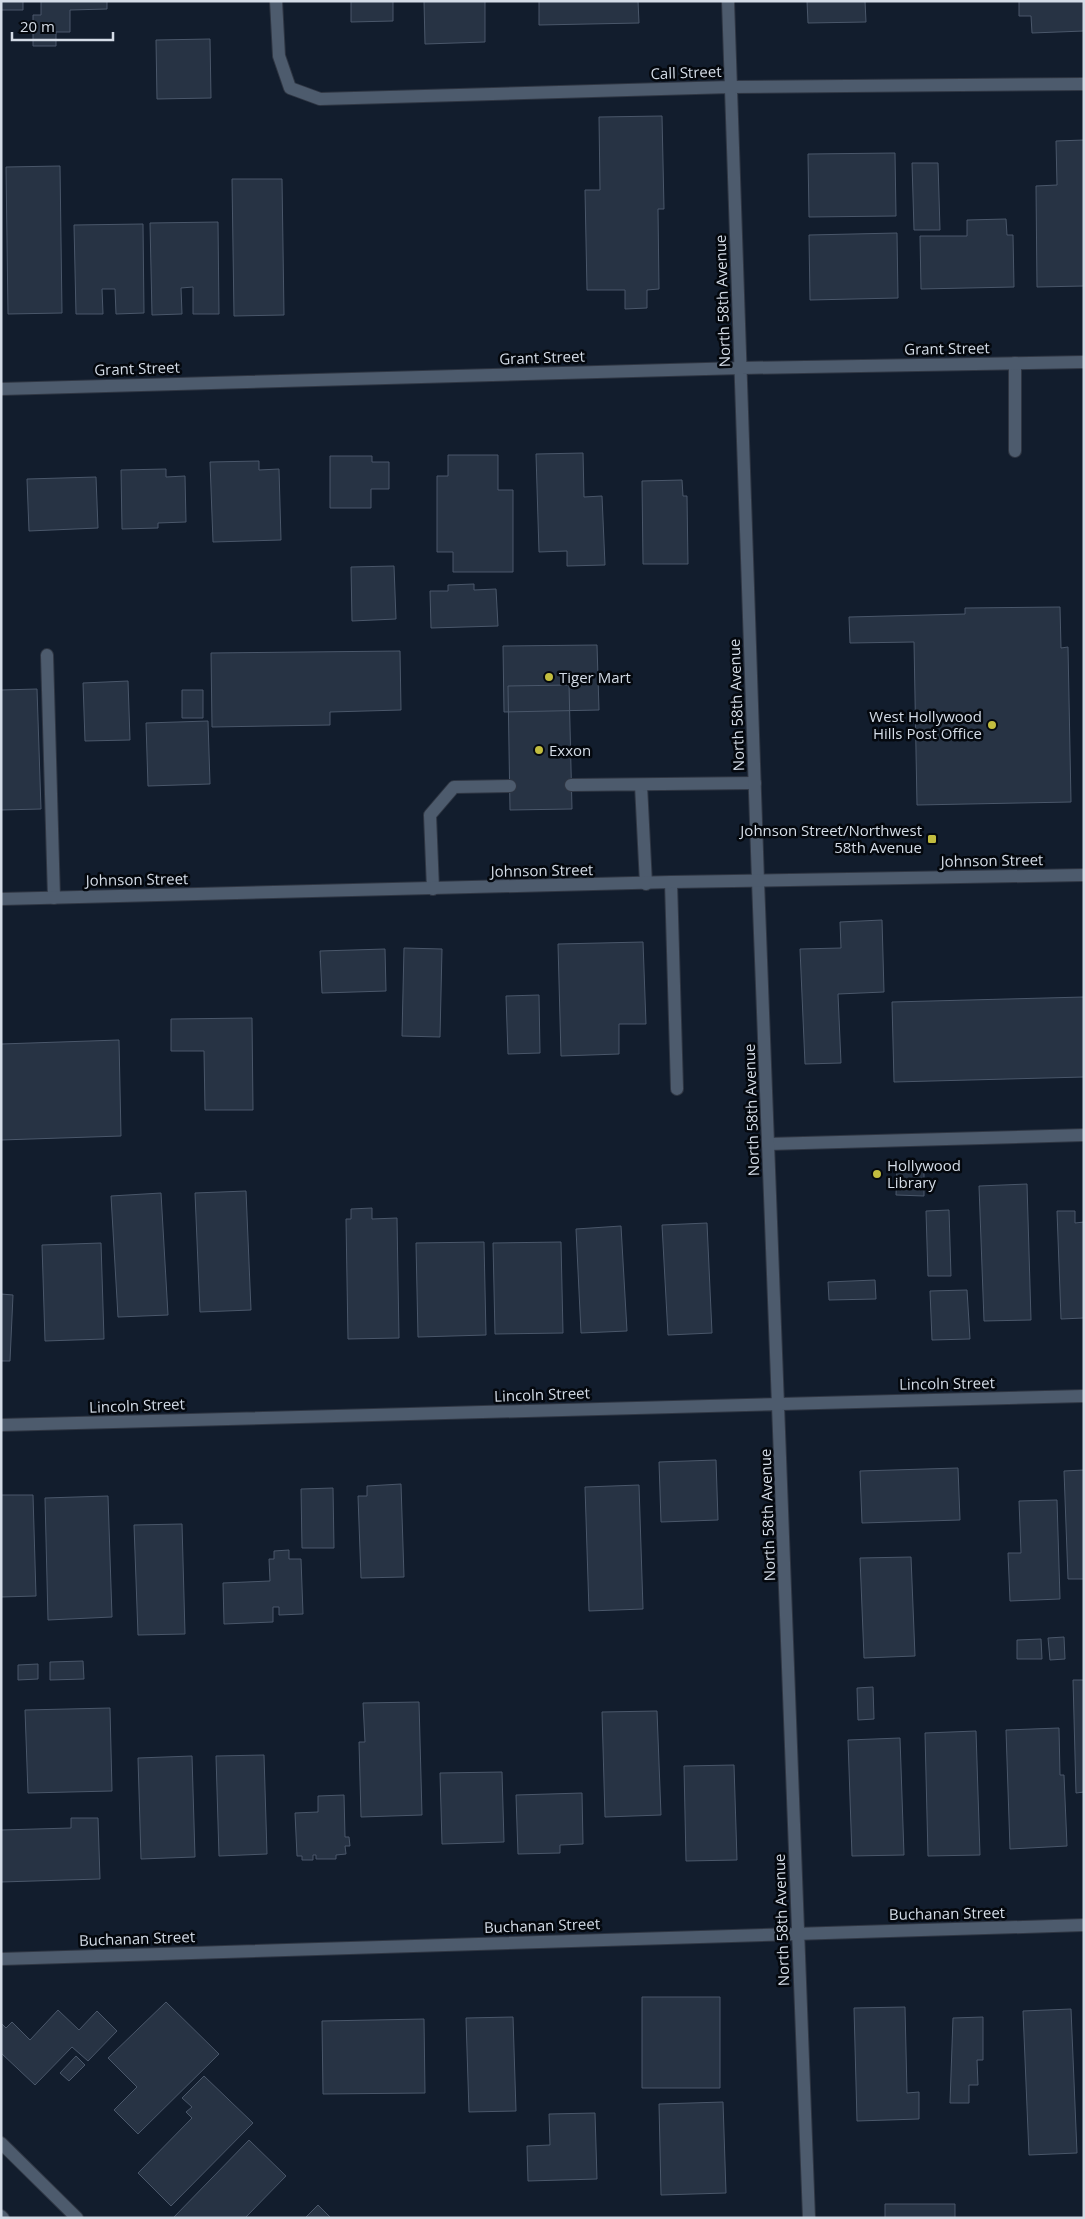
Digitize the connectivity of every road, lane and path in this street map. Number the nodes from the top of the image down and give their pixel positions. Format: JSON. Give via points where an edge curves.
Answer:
{"nodes":[{"id":1,"x":276,"y":1,"type":"edge"},
{"id":2,"x":728,"y":1,"type":"edge"},
{"id":3,"x":1084,"y":84,"type":"edge"},
{"id":4,"x":730,"y":87,"type":"junction"},
{"id":5,"x":1084,"y":362,"type":"edge"},
{"id":6,"x":1014,"y":363,"type":"junction"},
{"id":7,"x":741,"y":368,"type":"junction"},
{"id":8,"x":1,"y":389,"type":"edge"},
{"id":9,"x":1014,"y":451,"type":"dead end"},
{"id":10,"x":47,"y":655,"type":"dead end"},
{"id":11,"x":755,"y":783,"type":"junction"},
{"id":12,"x":572,"y":785,"type":"dead end"},
{"id":13,"x":641,"y":785,"type":"junction"},
{"id":14,"x":510,"y":786,"type":"dead end"},
{"id":15,"x":1084,"y":875,"type":"edge"},
{"id":16,"x":758,"y":881,"type":"junction"},
{"id":17,"x":671,"y":882,"type":"junction"},
{"id":18,"x":646,"y":884,"type":"junction"},
{"id":19,"x":433,"y":889,"type":"junction"},
{"id":20,"x":54,"y":898,"type":"junction"},
{"id":21,"x":1,"y":899,"type":"edge"},
{"id":22,"x":678,"y":1088,"type":"dead end"},
{"id":23,"x":1084,"y":1135,"type":"edge"},
{"id":24,"x":768,"y":1144,"type":"junction"},
{"id":25,"x":1084,"y":1396,"type":"edge"},
{"id":26,"x":779,"y":1404,"type":"junction"},
{"id":27,"x":1,"y":1425,"type":"edge"},
{"id":28,"x":1084,"y":1925,"type":"edge"},
{"id":29,"x":798,"y":1933,"type":"junction"},
{"id":30,"x":1,"y":1959,"type":"edge"},
{"id":31,"x":1,"y":2143,"type":"edge"},
{"id":32,"x":77,"y":2218,"type":"edge"},
{"id":33,"x":809,"y":2218,"type":"edge"}],
"edges":[{"from":1,"to":4,"type":"street","name":"Call Street","via":[[279,56],[290,88],[320,99]]},
{"from":2,"to":4,"type":"street","name":"North 58th Avenue"},
{"from":3,"to":4,"type":"street","name":"Call Street"},
{"from":4,"to":7,"type":"street","name":"North 58th Avenue"},
{"from":5,"to":6,"type":"street","name":"Grant Street"},
{"from":6,"to":7,"type":"street","name":"Grant Street"},
{"from":6,"to":9,"type":"street"},
{"from":7,"to":8,"type":"street","name":"Grant Street"},
{"from":7,"to":11,"type":"street","name":"North 58th Avenue"},
{"from":10,"to":20,"type":"street"},
{"from":11,"to":13,"type":"street"},
{"from":11,"to":16,"type":"street","name":"North 58th Avenue"},
{"from":12,"to":13,"type":"street"},
{"from":13,"to":18,"type":"street"},
{"from":14,"to":19,"type":"street","via":[[454,787],[430,815]]},
{"from":15,"to":16,"type":"street","name":"Johnson Street"},
{"from":16,"to":17,"type":"street","name":"Johnson Street"},
{"from":16,"to":24,"type":"street","name":"North 58th Avenue"},
{"from":17,"to":18,"type":"street","name":"Johnson Street"},
{"from":17,"to":22,"type":"street"},
{"from":18,"to":19,"type":"street","name":"Johnson Street"},
{"from":19,"to":20,"type":"street","name":"Johnson Street"},
{"from":20,"to":21,"type":"street","name":"Johnson Street"},
{"from":23,"to":24,"type":"street"},
{"from":24,"to":26,"type":"street","name":"North 58th Avenue"},
{"from":25,"to":26,"type":"street","name":"Lincoln Street"},
{"from":26,"to":27,"type":"street","name":"Lincoln Street"},
{"from":26,"to":29,"type":"street","name":"North 58th Avenue"},
{"from":28,"to":29,"type":"street","name":"Buchanan Street"},
{"from":29,"to":30,"type":"street","name":"Buchanan Street"},
{"from":29,"to":33,"type":"street","name":"North 58th Avenue"},
{"from":31,"to":32,"type":"street"}]}
